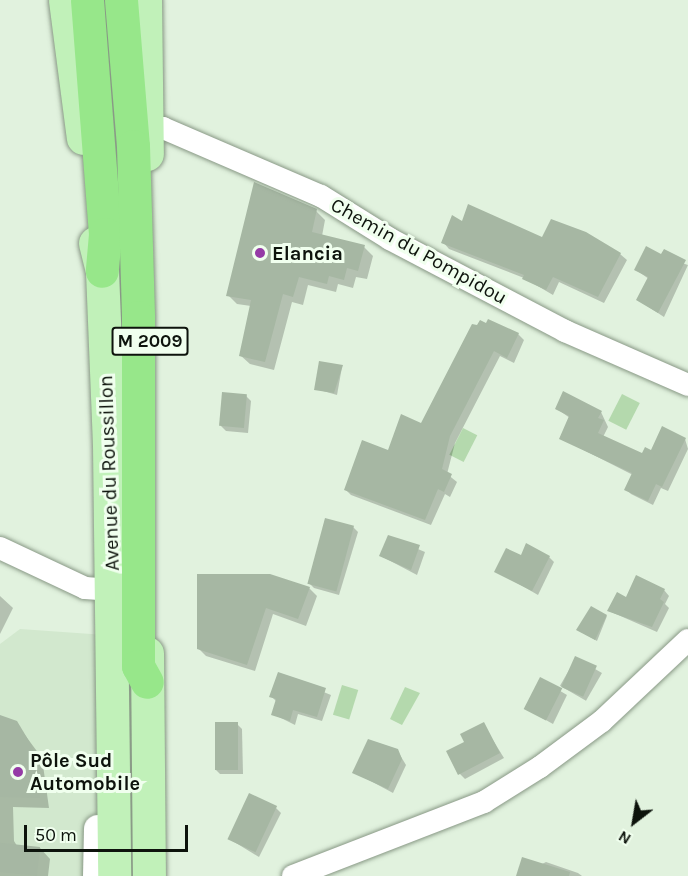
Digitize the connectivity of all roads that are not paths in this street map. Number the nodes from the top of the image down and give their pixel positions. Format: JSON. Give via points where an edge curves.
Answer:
{"nodes":[{"id":1,"x":65,"y":0,"type":"edge"},
{"id":2,"x":87,"y":0,"type":"edge"},
{"id":3,"x":121,"y":0,"type":"edge"},
{"id":4,"x":145,"y":0,"type":"edge"},
{"id":5,"x":147,"y":128,"type":"junction"},
{"id":6,"x":102,"y":271,"type":"junction"},
{"id":7,"x":688,"y":385,"type":"edge"},
{"id":8,"x":0,"y":548,"type":"edge"},
{"id":9,"x":113,"y":590,"type":"junction"},
{"id":10,"x":688,"y":640,"type":"edge"},
{"id":11,"x":147,"y":682,"type":"junction"},
{"id":12,"x":114,"y":702,"type":"junction"},
{"id":13,"x":97,"y":876,"type":"edge"},
{"id":14,"x":114,"y":876,"type":"edge"},
{"id":15,"x":150,"y":876,"type":"edge"},
{"id":16,"x":293,"y":876,"type":"edge"}],
"edges":[{"from":1,"to":6,"type":"main road","name":"Avenue du Roussillon","number":"M 2009","via":[[93,235]]},
{"from":2,"to":6,"type":"highway","via":[[105,234]]},
{"from":3,"to":11,"type":"highway","via":[[133,146],[138,317],[138,666]]},
{"from":4,"to":5,"type":"main road","name":"Avenue du Roussillon","number":"M 2009"},
{"from":5,"to":7,"type":"street","name":"Chemin du Pompidou","via":[[163,128],[321,196],[390,239],[566,332]]},
{"from":5,"to":11,"type":"main road","name":"Avenue du Roussillon","number":"M 2009","via":[[151,516]]},
{"from":6,"to":9,"type":"main road","name":"Avenue du Roussillon","number":"M 2009"},
{"from":8,"to":9,"type":"street","via":[[85,588]]},
{"from":9,"to":12,"type":"main road","name":"Avenue du Roussillon","number":"M 2009"},
{"from":10,"to":16,"type":"street","via":[[602,721],[484,802]]},
{"from":11,"to":15,"type":"main road","name":"Avenue du Roussillon","number":"M 2009"},
{"from":12,"to":13,"type":"street","via":[[99,796]]},
{"from":12,"to":14,"type":"main road","name":"Avenue du Roussillon","number":"M 2009"}]}
